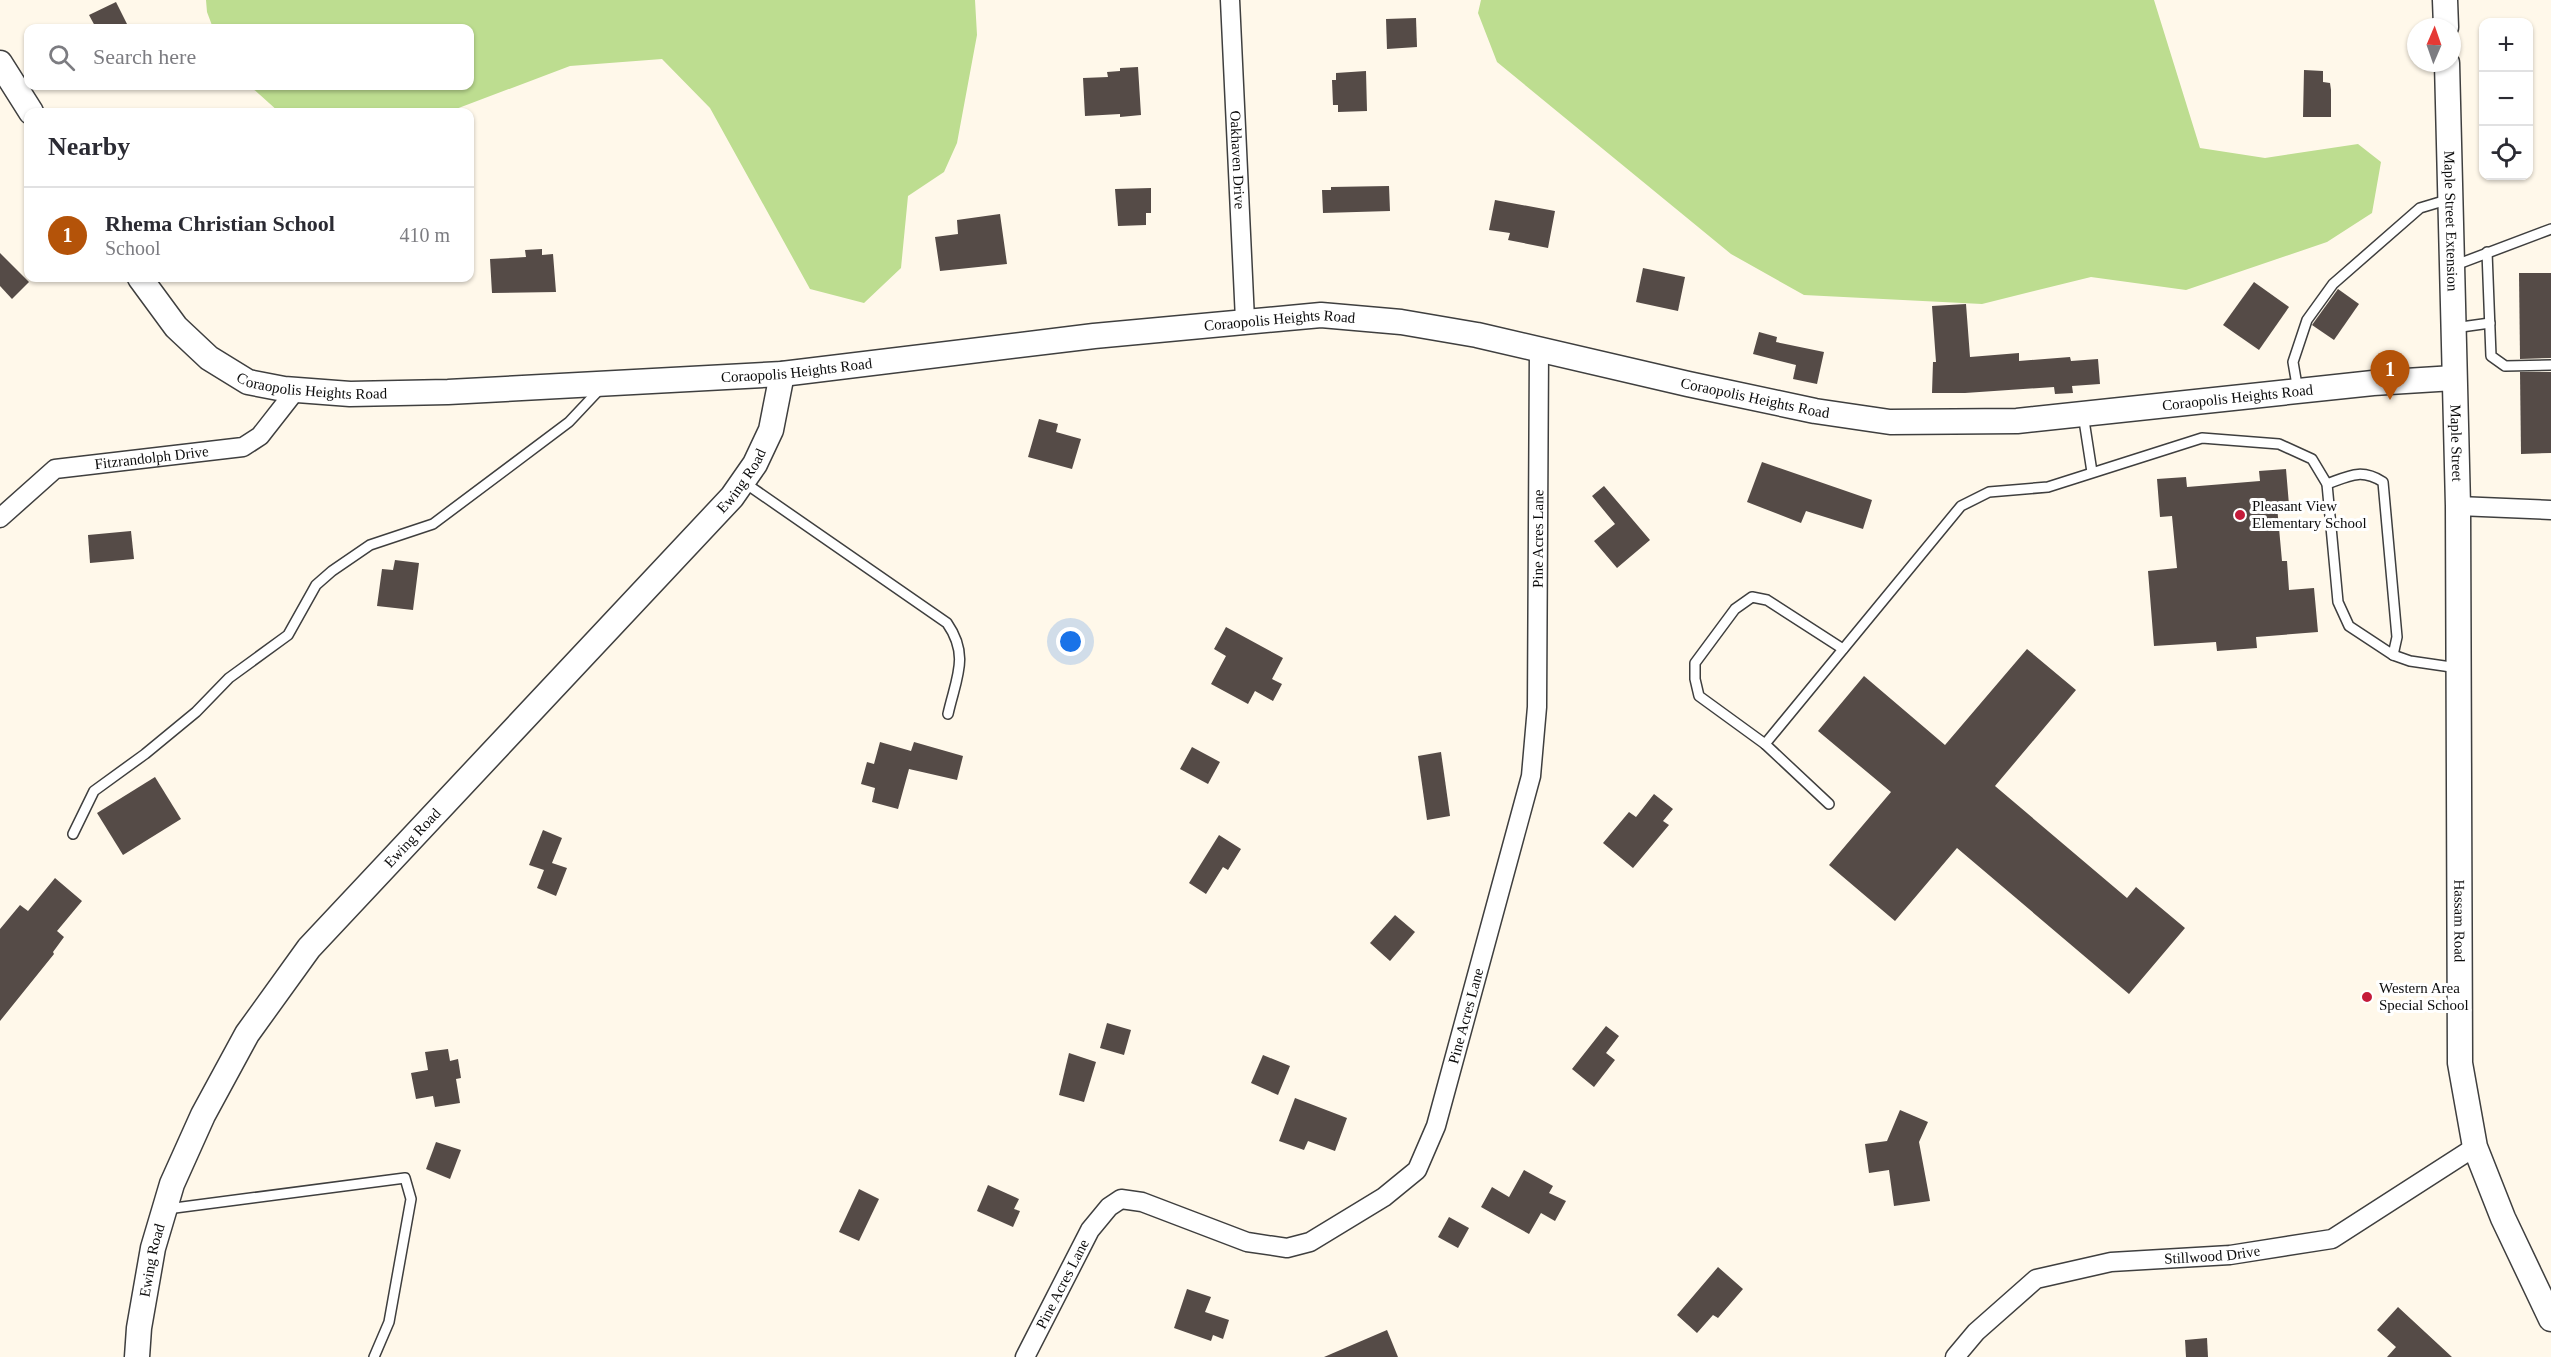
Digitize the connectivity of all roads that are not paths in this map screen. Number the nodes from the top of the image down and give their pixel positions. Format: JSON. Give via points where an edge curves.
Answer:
{"nodes":[{"id":1,"x":1230,"y":0,"type":"edge"},
{"id":2,"x":2445,"y":0,"type":"edge"},
{"id":3,"x":2446,"y":18,"type":"edge"},
{"id":4,"x":0,"y":63,"type":"edge"},
{"id":5,"x":2447,"y":72,"type":"edge"},
{"id":6,"x":28,"y":108,"type":"edge"},
{"id":7,"x":2450,"y":199,"type":"junction"},
{"id":8,"x":2551,"y":229,"type":"edge"},
{"id":9,"x":2487,"y":252,"type":"junction"},
{"id":10,"x":2451,"y":267,"type":"junction"},
{"id":11,"x":143,"y":282,"type":"edge"},
{"id":12,"x":1245,"y":320,"type":"junction"},
{"id":13,"x":2490,"y":323,"type":"junction"},
{"id":14,"x":2452,"y":328,"type":"junction"},
{"id":15,"x":1539,"y":349,"type":"junction"},
{"id":16,"x":2551,"y":365,"type":"edge"},
{"id":17,"x":782,"y":374,"type":"junction"},
{"id":18,"x":2454,"y":378,"type":"junction"},
{"id":19,"x":605,"y":384,"type":"junction"},
{"id":20,"x":296,"y":390,"type":"junction"},
{"id":21,"x":2298,"y":391,"type":"junction"},
{"id":22,"x":2083,"y":414,"type":"junction"},
{"id":23,"x":2092,"y":472,"type":"junction"},
{"id":24,"x":743,"y":481,"type":"junction"},
{"id":25,"x":2327,"y":484,"type":"junction"},
{"id":26,"x":2458,"y":506,"type":"junction"},
{"id":27,"x":2551,"y":510,"type":"edge"},
{"id":28,"x":0,"y":518,"type":"edge"},
{"id":29,"x":1843,"y":649,"type":"junction"},
{"id":30,"x":2393,"y":655,"type":"junction"},
{"id":31,"x":2459,"y":668,"type":"junction"},
{"id":32,"x":948,"y":714,"type":"dead end"},
{"id":33,"x":1765,"y":744,"type":"junction"},
{"id":34,"x":1829,"y":804,"type":"dead end"},
{"id":35,"x":73,"y":834,"type":"dead end"},
{"id":36,"x":2475,"y":1147,"type":"junction"},
{"id":37,"x":165,"y":1209,"type":"junction"},
{"id":38,"x":2551,"y":1319,"type":"edge"},
{"id":39,"x":136,"y":1357,"type":"edge"},
{"id":40,"x":374,"y":1357,"type":"edge"},
{"id":41,"x":1025,"y":1357,"type":"edge"},
{"id":42,"x":1955,"y":1357,"type":"edge"}],
"edges":[{"from":1,"to":12,"type":"street","name":"Oakhaven Drive"},
{"from":2,"to":3,"type":"street"},
{"from":4,"to":6,"type":"street"},
{"from":5,"to":7,"type":"street","name":"Maple Street Extension"},
{"from":7,"to":10,"type":"street","name":"Maple Street Extension"},
{"from":7,"to":21,"type":"lane","via":[[2420,208],[2333,284],[2307,320],[2294,362]]},
{"from":8,"to":9,"type":"lane"},
{"from":9,"to":10,"type":"lane"},
{"from":9,"to":13,"type":"lane"},
{"from":10,"to":14,"type":"street","name":"Maple Street Extension"},
{"from":11,"to":20,"type":"street","name":"Coraopolis Heights Road","via":[[176,327],[209,358],[248,382]]},
{"from":12,"to":15,"type":"street","name":"Coraopolis Heights Road","via":[[1321,315],[1401,322]]},
{"from":12,"to":17,"type":"street","name":"Coraopolis Heights Road"},
{"from":13,"to":14,"type":"lane"},
{"from":13,"to":16,"type":"lane","via":[[2491,356],[2505,366]]},
{"from":14,"to":18,"type":"street","name":"Maple Street Extension"},
{"from":15,"to":22,"type":"street","name":"Coraopolis Heights Road","via":[[1780,404],[1890,422],[2017,421]]},
{"from":15,"to":41,"type":"street","name":"Pine Acres Lane","via":[[1537,707],[1531,776],[1436,1126],[1418,1170],[1343,1224],[1310,1242],[1287,1248],[1247,1242],[1142,1202],[1121,1199],[1090,1230]]},
{"from":17,"to":19,"type":"street","name":"Coraopolis Heights Road"},
{"from":17,"to":24,"type":"street","name":"Ewing Road","via":[[771,430]]},
{"from":18,"to":21,"type":"street","name":"Coraopolis Heights Road"},
{"from":18,"to":26,"type":"street","name":"Maple Street"},
{"from":19,"to":20,"type":"street","name":"Coraopolis Heights Road","via":[[437,393]]},
{"from":19,"to":35,"type":"lane","via":[[569,422],[433,524],[370,545],[332,571],[316,585],[288,635],[229,678],[196,712],[94,791]]},
{"from":20,"to":28,"type":"street","name":"Fitzrandolph Drive","via":[[260,436],[243,447],[56,470]]},
{"from":21,"to":22,"type":"street","name":"Coraopolis Heights Road"},
{"from":22,"to":23,"type":"lane"},
{"from":23,"to":25,"type":"lane","via":[[2202,438],[2279,444],[2312,459]]},
{"from":23,"to":29,"type":"lane","via":[[2048,487],[1989,492],[1961,506]]},
{"from":24,"to":32,"type":"lane","via":[[947,623],[960,645],[961,658]]},
{"from":24,"to":37,"type":"street","name":"Ewing Road","via":[[309,948],[247,1034],[203,1115]]},
{"from":25,"to":30,"type":"lane","via":[[2338,602],[2349,626]]},
{"from":25,"to":30,"type":"lane","via":[[2355,474],[2371,475],[2383,482],[2397,637]]},
{"from":26,"to":27,"type":"street"},
{"from":26,"to":31,"type":"street","name":"Hassam Road"},
{"from":29,"to":33,"type":"lane"},
{"from":29,"to":33,"type":"lane","via":[[1767,600],[1752,597],[1736,609],[1695,663],[1695,679],[1699,696]]},
{"from":30,"to":31,"type":"lane"},
{"from":31,"to":36,"type":"street","name":"Hassam Road","via":[[2460,1063]]},
{"from":33,"to":34,"type":"lane"},
{"from":36,"to":38,"type":"street","name":"Hassam Road","via":[[2503,1218]]},
{"from":36,"to":42,"type":"street","name":"Stillwood Drive","via":[[2332,1239],[2230,1255],[2111,1262],[2036,1279],[1976,1332]]},
{"from":37,"to":39,"type":"street","name":"Ewing Road","via":[[153,1248]]},
{"from":37,"to":40,"type":"lane","via":[[405,1178],[411,1199],[389,1322]]}]}
